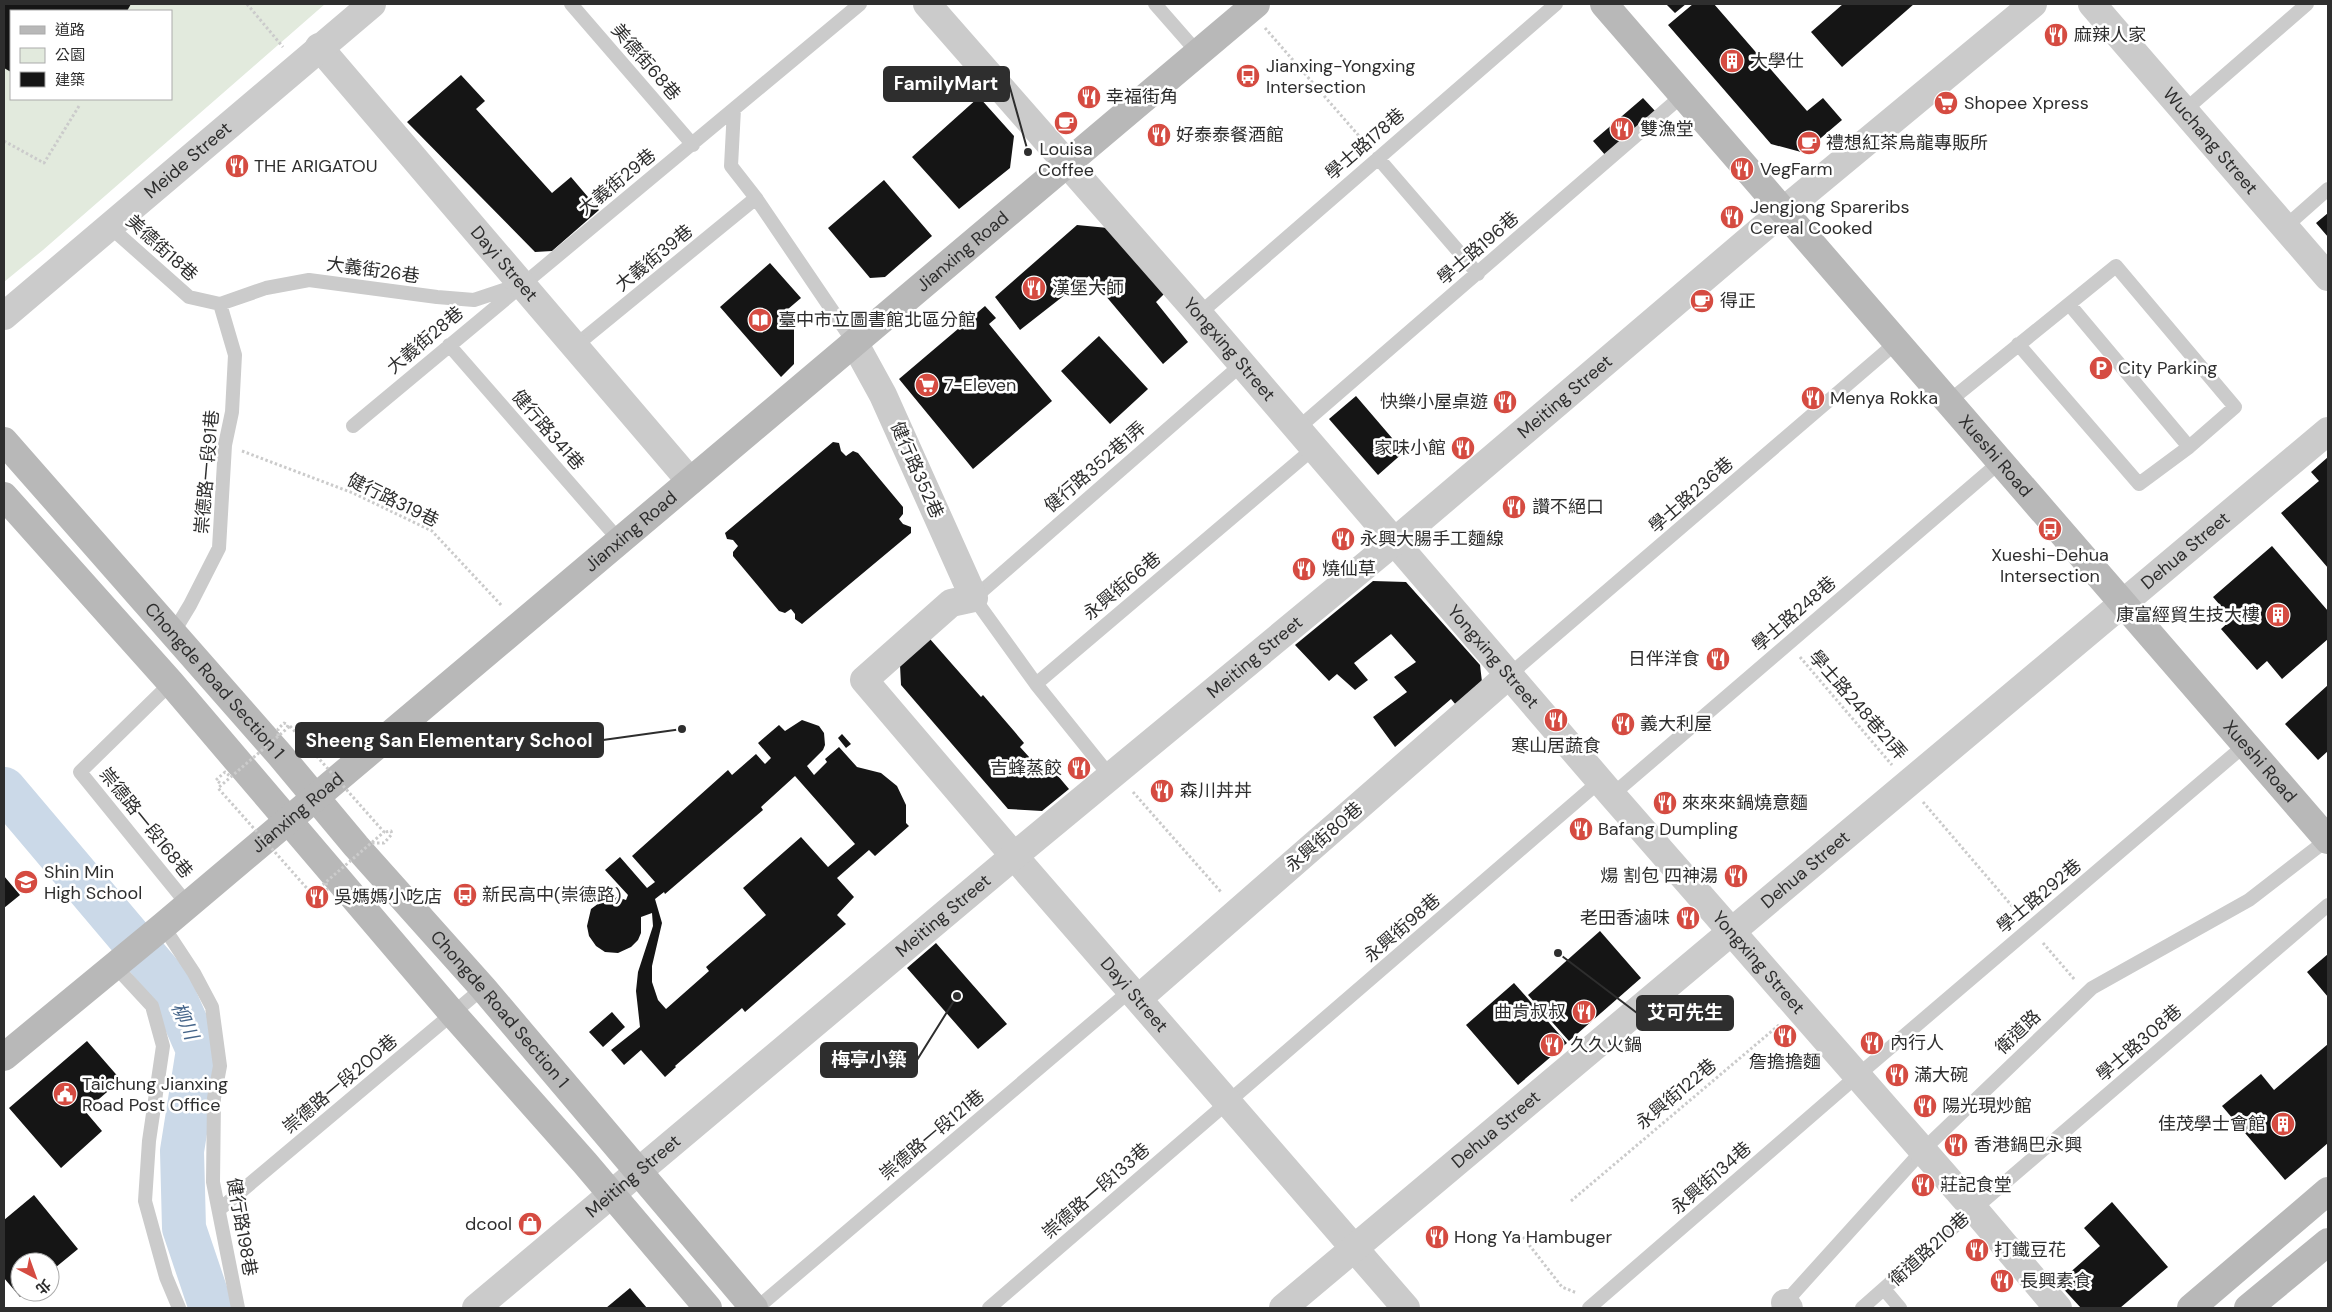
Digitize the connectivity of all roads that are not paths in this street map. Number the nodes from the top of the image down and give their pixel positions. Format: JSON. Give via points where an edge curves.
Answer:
{"nodes":[{"id":1,"x":372,"y":4,"type":"edge"},
{"id":2,"x":571,"y":4,"type":"edge"},
{"id":3,"x":860,"y":4,"type":"edge"},
{"id":4,"x":927,"y":4,"type":"edge"},
{"id":5,"x":1155,"y":4,"type":"edge"},
{"id":6,"x":1556,"y":4,"type":"edge"},
{"id":7,"x":1604,"y":4,"type":"edge"},
{"id":8,"x":2033,"y":4,"type":"edge"},
{"id":9,"x":2092,"y":4,"type":"edge"},
{"id":10,"x":2307,"y":4,"type":"edge"},
{"id":11,"x":1252,"y":7,"type":"edge"},
{"id":12,"x":319,"y":47,"type":"junction"},
{"id":13,"x":1198,"y":53,"type":"junction"},
{"id":14,"x":1683,"y":95,"type":"junction"},
{"id":15,"x":734,"y":109,"type":"junction"},
{"id":16,"x":2185,"y":110,"type":"junction"},
{"id":17,"x":693,"y":144,"type":"junction"},
{"id":18,"x":1378,"y":158,"type":"junction"},
{"id":19,"x":1066,"y":165,"type":"junction"},
{"id":20,"x":2328,"y":190,"type":"edge"},
{"id":21,"x":756,"y":198,"type":"junction"},
{"id":22,"x":1783,"y":211,"type":"junction"},
{"id":23,"x":109,"y":226,"type":"junction"},
{"id":24,"x":2285,"y":227,"type":"junction"},
{"id":25,"x":1478,"y":274,"type":"junction"},
{"id":26,"x":2328,"y":277,"type":"edge"},
{"id":27,"x":522,"y":284,"type":"junction"},
{"id":28,"x":220,"y":304,"type":"junction"},
{"id":29,"x":2069,"y":304,"type":"junction"},
{"id":30,"x":1199,"y":314,"type":"junction"},
{"id":31,"x":4,"y":316,"type":"edge"},
{"id":32,"x":1897,"y":342,"type":"junction"},
{"id":33,"x":449,"y":344,"type":"junction"},
{"id":34,"x":855,"y":344,"type":"junction"},
{"id":35,"x":2018,"y":344,"type":"junction"},
{"id":36,"x":575,"y":346,"type":"junction"},
{"id":37,"x":1241,"y":365,"type":"junction"},
{"id":38,"x":1948,"y":402,"type":"junction"},
{"id":39,"x":353,"y":426,"type":"dead end"},
{"id":40,"x":2328,"y":431,"type":"edge"},
{"id":41,"x":1305,"y":438,"type":"junction"},
{"id":42,"x":4,"y":442,"type":"edge"},
{"id":43,"x":2188,"y":447,"type":"junction"},
{"id":44,"x":2001,"y":461,"type":"junction"},
{"id":45,"x":690,"y":481,"type":"junction"},
{"id":46,"x":4,"y":496,"type":"edge"},
{"id":47,"x":619,"y":540,"type":"junction"},
{"id":48,"x":1394,"y":542,"type":"junction"},
{"id":49,"x":974,"y":598,"type":"junction"},
{"id":50,"x":2123,"y":602,"type":"junction"},
{"id":51,"x":173,"y":633,"type":"junction"},
{"id":52,"x":1509,"y":676,"type":"junction"},
{"id":53,"x":172,"y":683,"type":"junction"},
{"id":54,"x":1036,"y":684,"type":"junction"},
{"id":55,"x":2245,"y":745,"type":"junction"},
{"id":56,"x":1110,"y":776,"type":"junction"},
{"id":57,"x":1606,"y":788,"type":"junction"},
{"id":58,"x":316,"y":797,"type":"junction"},
{"id":59,"x":290,"y":820,"type":"junction"},
{"id":60,"x":2328,"y":840,"type":"edge"},
{"id":61,"x":1014,"y":856,"type":"junction"},
{"id":62,"x":188,"y":905,"type":"junction"},
{"id":63,"x":2328,"y":905,"type":"edge"},
{"id":64,"x":159,"y":930,"type":"junction"},
{"id":65,"x":1732,"y":931,"type":"junction"},
{"id":66,"x":118,"y":963,"type":"junction"},
{"id":67,"x":483,"y":988,"type":"junction"},
{"id":68,"x":1135,"y":994,"type":"junction"},
{"id":69,"x":453,"y":1014,"type":"junction"},
{"id":70,"x":4,"y":1057,"type":"edge"},
{"id":71,"x":1857,"y":1076,"type":"junction"},
{"id":72,"x":1228,"y":1102,"type":"junction"},
{"id":73,"x":1923,"y":1150,"type":"junction"},
{"id":74,"x":638,"y":1171,"type":"junction"},
{"id":75,"x":2328,"y":1191,"type":"edge"},
{"id":76,"x":610,"y":1194,"type":"junction"},
{"id":77,"x":1974,"y":1208,"type":"junction"},
{"id":78,"x":220,"y":1209,"type":"junction"},
{"id":79,"x":2328,"y":1242,"type":"edge"},
{"id":80,"x":1354,"y":1248,"type":"junction"},
{"id":81,"x":1884,"y":1289,"type":"junction"},
{"id":82,"x":1591,"y":1306,"type":"edge"},
{"id":83,"x":1785,"y":1306,"type":"edge"},
{"id":84,"x":179,"y":1308,"type":"edge"},
{"id":85,"x":238,"y":1308,"type":"edge"},
{"id":86,"x":476,"y":1308,"type":"edge"},
{"id":87,"x":708,"y":1308,"type":"edge"},
{"id":88,"x":756,"y":1308,"type":"edge"},
{"id":89,"x":989,"y":1308,"type":"edge"},
{"id":90,"x":1284,"y":1308,"type":"edge"},
{"id":91,"x":1406,"y":1308,"type":"edge"},
{"id":92,"x":1862,"y":1308,"type":"edge"},
{"id":93,"x":1900,"y":1308,"type":"edge"},
{"id":94,"x":2058,"y":1308,"type":"edge"},
{"id":95,"x":2191,"y":1308,"type":"edge"},
{"id":96,"x":2248,"y":1308,"type":"edge"}],
"edges":[{"from":1,"to":12,"type":"street","name":"Meide Street"},
{"from":2,"to":17,"type":"lane","name":"美德街68巷"},
{"from":3,"to":15,"type":"lane","name":"大義街29巷"},
{"from":4,"to":19,"type":"street","name":"Yongxing Street"},
{"from":5,"to":13,"type":"lane"},
{"from":6,"to":18,"type":"lane","name":"學士路178巷"},
{"from":7,"to":14,"type":"street","name":"Xueshi Road"},
{"from":8,"to":22,"type":"street","name":"Meiting Street"},
{"from":9,"to":16,"type":"street","name":"Wuchang Street"},
{"from":10,"to":16,"type":"lane"},
{"from":11,"to":13,"type":"street","name":"Jianxing Road"},
{"from":12,"to":23,"type":"street","name":"Meide Street"},
{"from":12,"to":27,"type":"street","name":"Dayi Street"},
{"from":13,"to":19,"type":"street","name":"Jianxing Road"},
{"from":14,"to":22,"type":"street","name":"Xueshi Road"},
{"from":14,"to":25,"type":"lane","name":"學士路196巷"},
{"from":15,"to":17,"type":"lane","name":"大義街29巷"},
{"from":15,"to":21,"type":"lane","via":[[730,166]]},
{"from":16,"to":24,"type":"street","name":"Wuchang Street"},
{"from":17,"to":27,"type":"lane","name":"大義街29巷"},
{"from":18,"to":25,"type":"lane"},
{"from":18,"to":30,"type":"lane","name":"學士路178巷"},
{"from":19,"to":30,"type":"street","name":"Yongxing Street"},
{"from":19,"to":34,"type":"street","name":"Jianxing Road"},
{"from":20,"to":24,"type":"lane"},
{"from":21,"to":34,"type":"lane"},
{"from":21,"to":36,"type":"lane","name":"大義街39巷"},
{"from":22,"to":32,"type":"street","name":"Xueshi Road"},
{"from":22,"to":48,"type":"street","name":"Meiting Street"},
{"from":23,"to":28,"type":"lane","name":"美德街18巷","via":[[189,298]]},
{"from":23,"to":31,"type":"street","name":"Meide Street"},
{"from":24,"to":26,"type":"street","name":"Wuchang Street"},
{"from":25,"to":41,"type":"lane","name":"學士路196巷"},
{"from":27,"to":28,"type":"lane","name":"大義街26巷","via":[[474,300],[309,280],[266,288]]},
{"from":27,"to":33,"type":"lane","name":"大義街28巷"},
{"from":27,"to":36,"type":"street","name":"Dayi Street"},
{"from":28,"to":51,"type":"lane","name":"崇德路一段91巷","via":[[235,355],[232,412],[225,445],[219,548]]},
{"from":29,"to":35,"type":"lane"},
{"from":29,"to":43,"type":"lane"},
{"from":29,"to":43,"type":"lane","via":[[2116,266],[2235,407]]},
{"from":30,"to":37,"type":"street","name":"Yongxing Street"},
{"from":32,"to":38,"type":"street","name":"Xueshi Road"},
{"from":32,"to":52,"type":"lane","name":"學士路236巷"},
{"from":33,"to":39,"type":"lane","name":"大義街28巷"},
{"from":33,"to":47,"type":"lane","name":"健行路341巷"},
{"from":34,"to":45,"type":"street","name":"Jianxing Road"},
{"from":34,"to":49,"type":"street","name":"健行路352巷","via":[[883,395]]},
{"from":35,"to":38,"type":"lane"},
{"from":35,"to":43,"type":"lane","via":[[2139,484]]},
{"from":36,"to":45,"type":"street","name":"Dayi Street"},
{"from":37,"to":41,"type":"street","name":"Yongxing Street"},
{"from":37,"to":49,"type":"lane","name":"健行路352巷1弄"},
{"from":38,"to":44,"type":"street","name":"Xueshi Road"},
{"from":40,"to":50,"type":"street","name":"Dehua Street"},
{"from":41,"to":48,"type":"street","name":"Yongxing Street"},
{"from":41,"to":54,"type":"lane","name":"永興街66巷"},
{"from":42,"to":51,"type":"street","name":"Chongde Road Section 1"},
{"from":44,"to":50,"type":"street","name":"Xueshi Road"},
{"from":44,"to":57,"type":"lane","name":"學士路248巷","via":[[1788,644]]},
{"from":45,"to":47,"type":"street","name":"Jianxing Road"},
{"from":46,"to":53,"type":"street","name":"Chongde Road Section 1"},
{"from":47,"to":58,"type":"street","name":"Jianxing Road"},
{"from":48,"to":52,"type":"street","name":"Yongxing Street"},
{"from":48,"to":56,"type":"street","name":"Meiting Street"},
{"from":49,"to":54,"type":"lane"},
{"from":49,"to":61,"type":"street","name":"Dayi Street","via":[[951,603],[864,680]]},
{"from":50,"to":55,"type":"street","name":"Xueshi Road"},
{"from":50,"to":65,"type":"street","name":"Dehua Street"},
{"from":51,"to":58,"type":"street","name":"Chongde Road Section 1"},
{"from":52,"to":57,"type":"street","name":"Yongxing Street"},
{"from":52,"to":68,"type":"street","name":"永興街80巷","via":[[1238,912]]},
{"from":53,"to":59,"type":"street","name":"Chongde Road Section 1"},
{"from":53,"to":62,"type":"lane","name":"崇德路一段168巷","via":[[80,772]]},
{"from":54,"to":56,"type":"lane"},
{"from":55,"to":60,"type":"street","name":"Xueshi Road"},
{"from":55,"to":71,"type":"lane","name":"學士路292巷"},
{"from":56,"to":61,"type":"street","name":"Meiting Street"},
{"from":57,"to":65,"type":"street","name":"Yongxing Street"},
{"from":57,"to":72,"type":"lane","name":"永興街98巷"},
{"from":58,"to":59,"type":"street","name":"Jianxing Road"},
{"from":58,"to":67,"type":"street","name":"Chongde Road Section 1"},
{"from":59,"to":62,"type":"street","name":"Jianxing Road"},
{"from":59,"to":69,"type":"street","name":"Chongde Road Section 1"},
{"from":60,"to":73,"type":"lane","name":"衛道路","via":[[2249,900],[2092,988]]},
{"from":61,"to":68,"type":"street","name":"Dayi Street"},
{"from":61,"to":74,"type":"street","name":"Meiting Street"},
{"from":62,"to":64,"type":"street","name":"Jianxing Road"},
{"from":63,"to":77,"type":"lane","name":"學士路308巷"},
{"from":64,"to":66,"type":"street","name":"Jianxing Road"},
{"from":64,"to":78,"type":"lane","name":"健行路198巷","via":[[194,973],[212,1007],[220,1066],[214,1098],[213,1182]]},
{"from":65,"to":71,"type":"street","name":"Yongxing Street"},
{"from":65,"to":80,"type":"street","name":"Dehua Street"},
{"from":66,"to":70,"type":"street","name":"Jianxing Road"},
{"from":66,"to":84,"type":"lane","via":[[152,1006],[162,1046],[149,1141],[145,1202],[166,1277]]},
{"from":67,"to":69,"type":"lane","name":"崇德路一段200巷"},
{"from":67,"to":74,"type":"street","name":"Chongde Road Section 1"},
{"from":68,"to":72,"type":"street","name":"Dayi Street"},
{"from":68,"to":88,"type":"lane","name":"崇德路一段121巷"},
{"from":69,"to":76,"type":"street","name":"Chongde Road Section 1"},
{"from":69,"to":78,"type":"lane","name":"崇德路一段200巷"},
{"from":71,"to":73,"type":"street","name":"Yongxing Street"},
{"from":71,"to":82,"type":"lane","name":"永興街134巷"},
{"from":72,"to":80,"type":"street","name":"Dayi Street"},
{"from":72,"to":89,"type":"lane","name":"崇德路一段133巷"},
{"from":73,"to":77,"type":"street","name":"Yongxing Street"},
{"from":73,"to":83,"type":"lane","name":"衛道路"},
{"from":74,"to":76,"type":"street","name":"Meiting Street"},
{"from":74,"to":88,"type":"street","name":"Chongde Road Section 1"},
{"from":75,"to":95,"type":"street"},
{"from":76,"to":86,"type":"street","name":"Meiting Street"},
{"from":76,"to":87,"type":"street","name":"Chongde Road Section 1"},
{"from":77,"to":81,"type":"lane","name":"衛道路210巷"},
{"from":77,"to":94,"type":"street","name":"Yongxing Street"},
{"from":78,"to":85,"type":"lane","name":"健行路198巷"},
{"from":79,"to":96,"type":"street"},
{"from":80,"to":90,"type":"street","name":"Dehua Street"},
{"from":80,"to":91,"type":"street","name":"Dayi Street"},
{"from":81,"to":92,"type":"lane","name":"衛道路210巷"},
{"from":81,"to":93,"type":"lane"}]}
